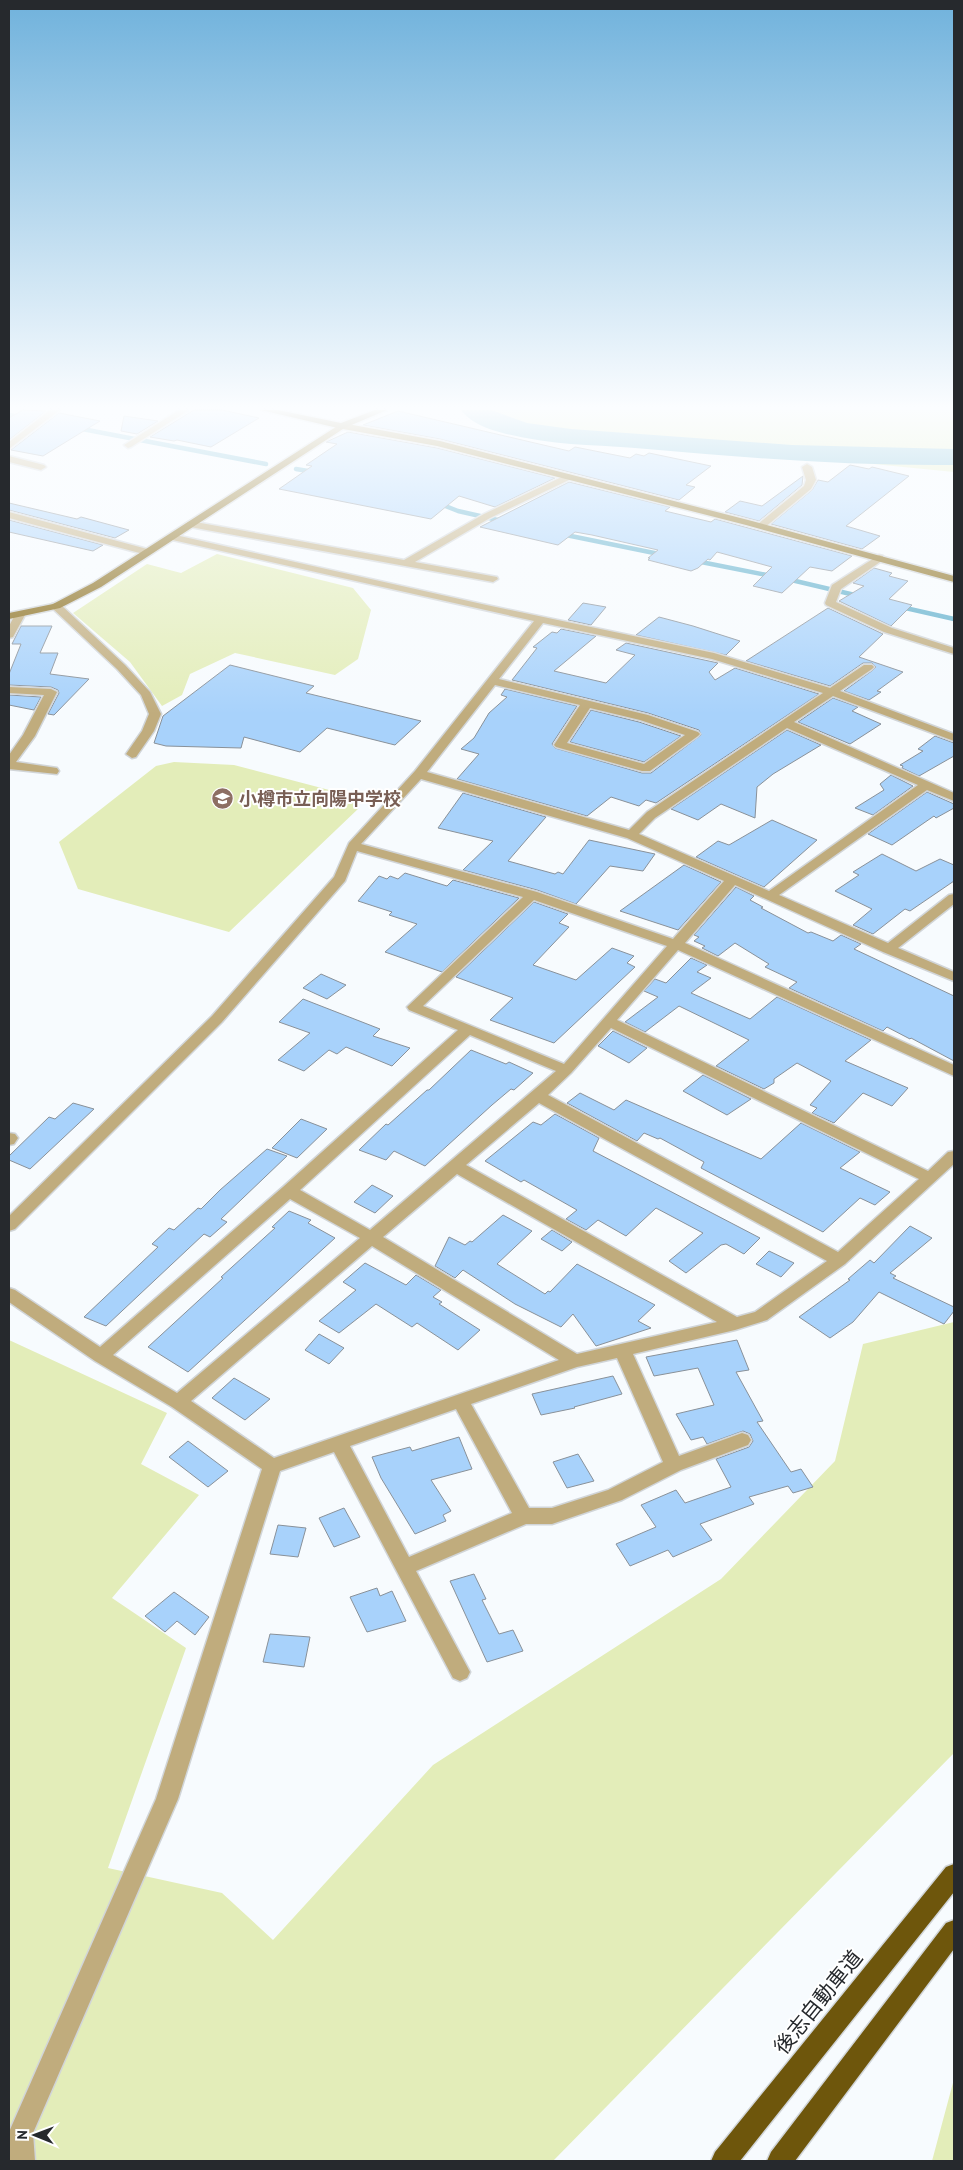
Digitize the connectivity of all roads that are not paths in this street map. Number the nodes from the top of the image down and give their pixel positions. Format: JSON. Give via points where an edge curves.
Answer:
{"nodes":[{"id":1,"x":210,"y":511,"type":"edge"},
{"id":2,"x":498,"y":511,"type":"edge"},
{"id":3,"x":703,"y":511,"type":"edge"},
{"id":4,"x":779,"y":511,"type":"edge"},
{"id":5,"x":9,"y":515,"type":"edge"},
{"id":6,"x":190,"y":524,"type":"junction"},
{"id":7,"x":761,"y":526,"type":"junction"},
{"id":8,"x":170,"y":537,"type":"junction"},
{"id":9,"x":147,"y":552,"type":"junction"},
{"id":10,"x":879,"y":558,"type":"junction"},
{"id":11,"x":406,"y":564,"type":"junction"},
{"id":12,"x":493,"y":579,"type":"dead end"},
{"id":13,"x":954,"y":579,"type":"edge"},
{"id":14,"x":56,"y":606,"type":"junction"},
{"id":15,"x":14,"y":615,"type":"edge"},
{"id":16,"x":541,"y":620,"type":"junction"},
{"id":17,"x":9,"y":635,"type":"edge"},
{"id":18,"x":954,"y":651,"type":"edge"},
{"id":19,"x":868,"y":667,"type":"dead end"},
{"id":20,"x":493,"y":681,"type":"junction"},
{"id":21,"x":9,"y":690,"type":"edge"},
{"id":22,"x":832,"y":692,"type":"junction"},
{"id":23,"x":587,"y":704,"type":"junction"},
{"id":24,"x":786,"y":722,"type":"junction"},
{"id":25,"x":954,"y":738,"type":"edge"},
{"id":26,"x":15,"y":745,"type":"edge"},
{"id":27,"x":132,"y":754,"type":"dead end"},
{"id":28,"x":9,"y":764,"type":"edge"},
{"id":29,"x":53,"y":771,"type":"dead end"},
{"id":30,"x":419,"y":774,"type":"junction"},
{"id":31,"x":926,"y":784,"type":"junction"},
{"id":32,"x":954,"y":797,"type":"edge"},
{"id":33,"x":631,"y":834,"type":"junction"},
{"id":34,"x":353,"y":846,"type":"junction"},
{"id":35,"x":734,"y":879,"type":"junction"},
{"id":36,"x":532,"y":895,"type":"junction"},
{"id":37,"x":770,"y":896,"type":"junction"},
{"id":38,"x":954,"y":898,"type":"edge"},
{"id":39,"x":676,"y":944,"type":"junction"},
{"id":40,"x":888,"y":949,"type":"junction"},
{"id":41,"x":954,"y":977,"type":"edge"},
{"id":42,"x":608,"y":1021,"type":"junction"},
{"id":43,"x":468,"y":1029,"type":"junction"},
{"id":44,"x":566,"y":1070,"type":"junction"},
{"id":45,"x":954,"y":1071,"type":"edge"},
{"id":46,"x":538,"y":1096,"type":"junction"},
{"id":47,"x":954,"y":1156,"type":"edge"},
{"id":48,"x":454,"y":1166,"type":"junction"},
{"id":49,"x":930,"y":1178,"type":"junction"},
{"id":50,"x":289,"y":1191,"type":"junction"},
{"id":51,"x":9,"y":1225,"type":"edge"},
{"id":52,"x":370,"y":1237,"type":"junction"},
{"id":53,"x":839,"y":1260,"type":"junction"},
{"id":54,"x":9,"y":1294,"type":"edge"},
{"id":55,"x":735,"y":1324,"type":"junction"},
{"id":56,"x":622,"y":1350,"type":"junction"},
{"id":57,"x":101,"y":1356,"type":"junction"},
{"id":58,"x":576,"y":1361,"type":"junction"},
{"id":59,"x":460,"y":1401,"type":"junction"},
{"id":60,"x":178,"y":1402,"type":"junction"},
{"id":61,"x":742,"y":1440,"type":"dead end"},
{"id":62,"x":339,"y":1443,"type":"junction"},
{"id":63,"x":674,"y":1465,"type":"junction"},
{"id":64,"x":272,"y":1466,"type":"junction"},
{"id":65,"x":524,"y":1516,"type":"junction"},
{"id":66,"x":405,"y":1567,"type":"junction"},
{"id":67,"x":460,"y":1672,"type":"dead end"},
{"id":68,"x":954,"y":1875,"type":"edge"},
{"id":69,"x":954,"y":1931,"type":"edge"},
{"id":70,"x":22,"y":2161,"type":"edge"},
{"id":71,"x":724,"y":2161,"type":"edge"},
{"id":72,"x":780,"y":2161,"type":"edge"}],
"edges":[{"from":1,"to":6,"type":"main road"},
{"from":2,"to":11,"type":"street"},
{"from":3,"to":7,"type":"main road"},
{"from":4,"to":7,"type":"street"},
{"from":5,"to":9,"type":"street"},
{"from":6,"to":8,"type":"main road"},
{"from":6,"to":11,"type":"street"},
{"from":7,"to":10,"type":"main road"},
{"from":8,"to":9,"type":"main road"},
{"from":8,"to":16,"type":"street"},
{"from":9,"to":14,"type":"main road","via":[[97,585]]},
{"from":10,"to":13,"type":"main road"},
{"from":10,"to":18,"type":"street","via":[[836,587],[830,603],[888,630]]},
{"from":11,"to":12,"type":"street"},
{"from":14,"to":15,"type":"main road"},
{"from":14,"to":27,"type":"street","via":[[146,694],[155,714]]},
{"from":15,"to":17,"type":"street"},
{"from":16,"to":20,"type":"street"},
{"from":16,"to":22,"type":"street","via":[[714,656]]},
{"from":19,"to":22,"type":"street"},
{"from":20,"to":23,"type":"street"},
{"from":20,"to":30,"type":"street"},
{"from":21,"to":26,"type":"street","via":[[52,692],[29,736]]},
{"from":22,"to":24,"type":"street"},
{"from":22,"to":25,"type":"street"},
{"from":23,"to":23,"type":"street","via":[[644,717],[694,734],[646,768],[560,745]]},
{"from":24,"to":31,"type":"street"},
{"from":24,"to":33,"type":"street","via":[[651,815]]},
{"from":26,"to":28,"type":"street"},
{"from":28,"to":29,"type":"street"},
{"from":30,"to":33,"type":"street"},
{"from":30,"to":34,"type":"street"},
{"from":31,"to":32,"type":"street"},
{"from":31,"to":37,"type":"street"},
{"from":33,"to":35,"type":"street"},
{"from":34,"to":36,"type":"street"},
{"from":34,"to":51,"type":"street","via":[[340,878],[217,1019]]},
{"from":35,"to":37,"type":"street"},
{"from":35,"to":39,"type":"street"},
{"from":36,"to":39,"type":"street"},
{"from":36,"to":43,"type":"street","via":[[414,1007]]},
{"from":37,"to":40,"type":"street"},
{"from":38,"to":40,"type":"street"},
{"from":39,"to":42,"type":"street"},
{"from":39,"to":45,"type":"street"},
{"from":40,"to":41,"type":"street"},
{"from":42,"to":44,"type":"street"},
{"from":42,"to":49,"type":"street"},
{"from":43,"to":44,"type":"street"},
{"from":43,"to":50,"type":"street"},
{"from":44,"to":46,"type":"street"},
{"from":46,"to":48,"type":"street"},
{"from":46,"to":53,"type":"street"},
{"from":47,"to":49,"type":"street"},
{"from":48,"to":52,"type":"street"},
{"from":48,"to":55,"type":"street"},
{"from":49,"to":53,"type":"street"},
{"from":50,"to":52,"type":"street"},
{"from":50,"to":57,"type":"street"},
{"from":52,"to":58,"type":"street"},
{"from":52,"to":60,"type":"street"},
{"from":53,"to":55,"type":"street","via":[[761,1316]]},
{"from":54,"to":57,"type":"street"},
{"from":55,"to":56,"type":"street"},
{"from":56,"to":58,"type":"street"},
{"from":56,"to":63,"type":"street"},
{"from":57,"to":60,"type":"street"},
{"from":58,"to":59,"type":"street"},
{"from":59,"to":62,"type":"street"},
{"from":59,"to":65,"type":"street"},
{"from":60,"to":64,"type":"street"},
{"from":61,"to":63,"type":"street"},
{"from":62,"to":64,"type":"street"},
{"from":62,"to":66,"type":"street"},
{"from":63,"to":65,"type":"street","via":[[615,1494],[570,1510],[552,1516]]},
{"from":64,"to":70,"type":"street","via":[[167,1799],[21,2133]]},
{"from":65,"to":66,"type":"street"},
{"from":66,"to":67,"type":"street"},
{"from":68,"to":71,"type":"highway","name":"後志自動車道"},
{"from":69,"to":72,"type":"highway"}]}
